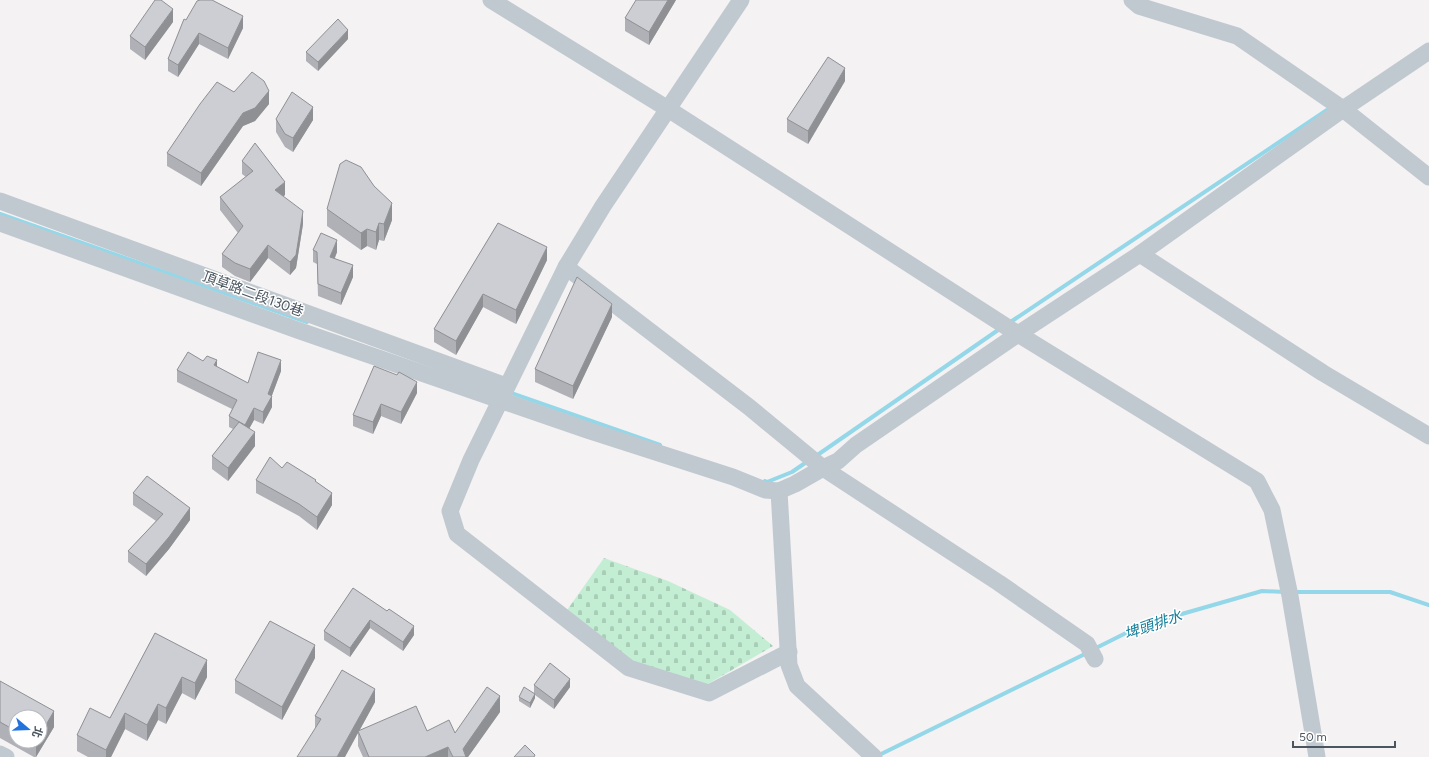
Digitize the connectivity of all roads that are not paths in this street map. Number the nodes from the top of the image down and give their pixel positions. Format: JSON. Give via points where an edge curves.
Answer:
{"nodes":[{"id":1,"x":491,"y":0,"type":"edge"},
{"id":2,"x":741,"y":0,"type":"edge"},
{"id":3,"x":1132,"y":0,"type":"edge"},
{"id":4,"x":1429,"y":51,"type":"edge"},
{"id":5,"x":668,"y":109,"type":"junction"},
{"id":6,"x":1343,"y":109,"type":"junction"},
{"id":7,"x":1429,"y":177,"type":"edge"},
{"id":8,"x":0,"y":201,"type":"edge"},
{"id":9,"x":0,"y":223,"type":"edge"},
{"id":10,"x":1140,"y":254,"type":"junction"},
{"id":11,"x":566,"y":267,"type":"junction"},
{"id":12,"x":1018,"y":334,"type":"junction"},
{"id":13,"x":504,"y":392,"type":"junction"},
{"id":14,"x":1429,"y":436,"type":"edge"},
{"id":15,"x":823,"y":468,"type":"junction"},
{"id":16,"x":779,"y":491,"type":"junction"},
{"id":17,"x":789,"y":652,"type":"junction"},
{"id":18,"x":1095,"y":659,"type":"dead end"},
{"id":19,"x":0,"y":754,"type":"edge"},
{"id":20,"x":871,"y":754,"type":"edge"},
{"id":21,"x":6,"y":757,"type":"edge"},
{"id":22,"x":1317,"y":757,"type":"edge"}],
"edges":[{"from":1,"to":5,"type":"street"},
{"from":2,"to":5,"type":"street"},
{"from":3,"to":6,"type":"street","via":[[1139,6],[1237,36]]},
{"from":4,"to":6,"type":"street"},
{"from":5,"to":11,"type":"street"},
{"from":5,"to":12,"type":"street"},
{"from":6,"to":7,"type":"street"},
{"from":6,"to":10,"type":"street"},
{"from":8,"to":13,"type":"street","name":"頂草路二段130巷"},
{"from":9,"to":13,"type":"street","via":[[300,331]]},
{"from":10,"to":12,"type":"street"},
{"from":10,"to":14,"type":"street","via":[[1323,374]]},
{"from":11,"to":13,"type":"street"},
{"from":11,"to":15,"type":"street","via":[[750,407]]},
{"from":12,"to":15,"type":"street","via":[[856,445],[838,461]]},
{"from":12,"to":22,"type":"street","via":[[1257,481],[1272,510]]},
{"from":13,"to":16,"type":"street","via":[[587,430],[733,477],[765,490]]},
{"from":13,"to":17,"type":"street","via":[[450,511],[458,534],[629,668],[709,693]]},
{"from":15,"to":16,"type":"street"},
{"from":15,"to":18,"type":"street","via":[[1087,644]]},
{"from":16,"to":17,"type":"street"},
{"from":17,"to":20,"type":"street","via":[[789,665],[798,686]]},
{"from":19,"to":21,"type":"street"}]}
